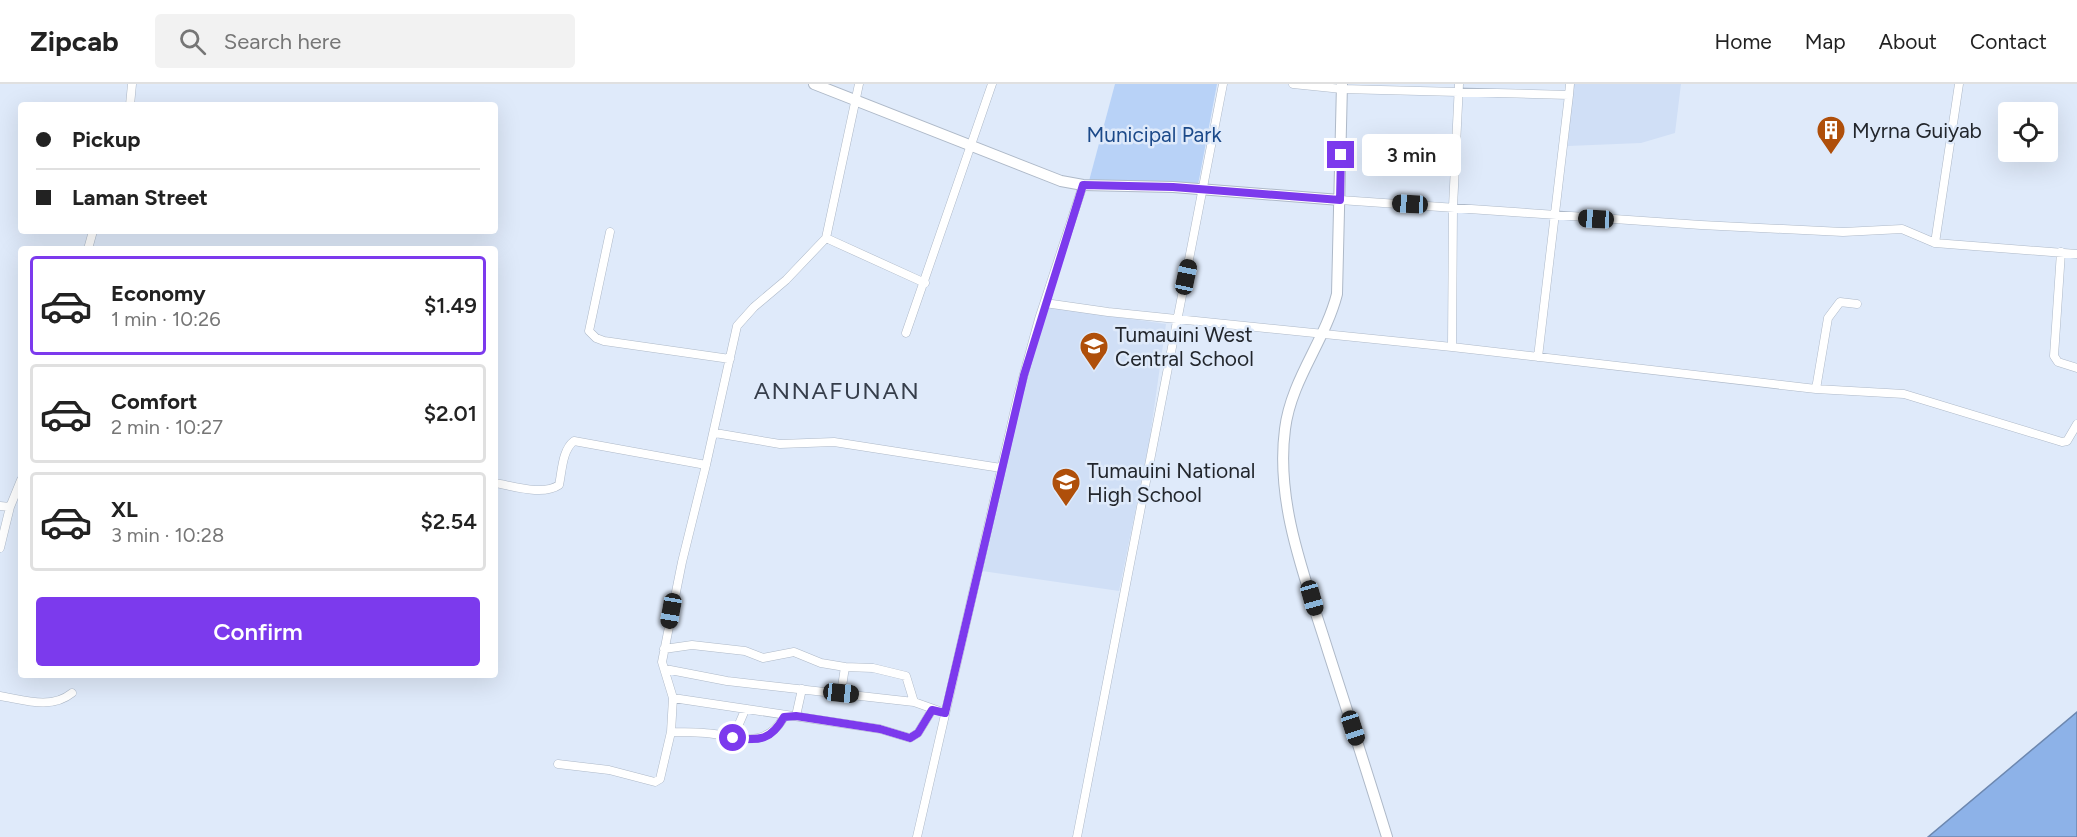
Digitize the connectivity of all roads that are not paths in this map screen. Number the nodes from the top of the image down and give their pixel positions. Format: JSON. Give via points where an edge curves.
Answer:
{"nodes":[{"id":1,"x":132,"y":84,"type":"edge"},
{"id":2,"x":814,"y":84,"type":"edge"},
{"id":3,"x":859,"y":84,"type":"edge"},
{"id":4,"x":992,"y":84,"type":"edge"},
{"id":5,"x":1223,"y":84,"type":"edge"},
{"id":6,"x":1293,"y":84,"type":"edge"},
{"id":7,"x":1570,"y":84,"type":"edge"},
{"id":8,"x":1959,"y":84,"type":"edge"},
{"id":9,"x":1342,"y":86,"type":"edge"},
{"id":10,"x":1459,"y":87,"type":"edge"},
{"id":11,"x":1569,"y":95,"type":"junction"},
{"id":12,"x":856,"y":101,"type":"junction"},
{"id":13,"x":130,"y":102,"type":"edge"},
{"id":14,"x":970,"y":144,"type":"junction"},
{"id":15,"x":1083,"y":185,"type":"junction"},
{"id":16,"x":1204,"y":189,"type":"junction"},
{"id":17,"x":1340,"y":200,"type":"junction"},
{"id":18,"x":1453,"y":207,"type":"junction"},
{"id":19,"x":1556,"y":216,"type":"junction"},
{"id":20,"x":609,"y":232,"type":"dead end"},
{"id":21,"x":825,"y":238,"type":"junction"},
{"id":22,"x":1935,"y":243,"type":"junction"},
{"id":23,"x":2061,"y":252,"type":"junction"},
{"id":24,"x":2077,"y":254,"type":"edge"},
{"id":25,"x":925,"y":283,"type":"junction"},
{"id":26,"x":1045,"y":303,"type":"junction"},
{"id":27,"x":1857,"y":304,"type":"dead end"},
{"id":28,"x":1177,"y":320,"type":"junction"},
{"id":29,"x":906,"y":333,"type":"dead end"},
{"id":30,"x":1322,"y":333,"type":"junction"},
{"id":31,"x":1452,"y":347,"type":"junction"},
{"id":32,"x":1538,"y":357,"type":"junction"},
{"id":33,"x":730,"y":359,"type":"junction"},
{"id":34,"x":2077,"y":368,"type":"edge"},
{"id":35,"x":1816,"y":389,"type":"junction"},
{"id":36,"x":2077,"y":424,"type":"edge"},
{"id":37,"x":715,"y":433,"type":"junction"},
{"id":38,"x":706,"y":465,"type":"junction"},
{"id":39,"x":1001,"y":468,"type":"junction"},
{"id":40,"x":498,"y":483,"type":"edge"},
{"id":41,"x":18,"y":487,"type":"edge"},
{"id":42,"x":0,"y":506,"type":"edge"},
{"id":43,"x":10,"y":507,"type":"junction"},
{"id":44,"x":0,"y":548,"type":"edge"},
{"id":45,"x":664,"y":649,"type":"junction"},
{"id":46,"x":845,"y":667,"type":"junction"},
{"id":47,"x":665,"y":669,"type":"junction"},
{"id":48,"x":802,"y":689,"type":"junction"},
{"id":49,"x":72,"y":693,"type":"dead end"},
{"id":50,"x":841,"y":693,"type":"junction"},
{"id":51,"x":0,"y":696,"type":"edge"},
{"id":52,"x":673,"y":698,"type":"junction"},
{"id":53,"x":914,"y":702,"type":"junction"},
{"id":54,"x":744,"y":710,"type":"junction"},
{"id":55,"x":932,"y":710,"type":"junction"},
{"id":56,"x":945,"y":713,"type":"junction"},
{"id":57,"x":796,"y":716,"type":"junction"},
{"id":58,"x":784,"y":717,"type":"junction"},
{"id":59,"x":671,"y":732,"type":"junction"},
{"id":60,"x":733,"y":738,"type":"junction"},
{"id":61,"x":558,"y":764,"type":"dead end"},
{"id":62,"x":917,"y":837,"type":"edge"},
{"id":63,"x":1077,"y":837,"type":"edge"},
{"id":64,"x":1387,"y":837,"type":"edge"}],
"edges":[{"from":1,"to":13,"type":"street"},
{"from":2,"to":12,"type":"main road"},
{"from":3,"to":12,"type":"street"},
{"from":4,"to":14,"type":"street"},
{"from":5,"to":16,"type":"street"},
{"from":6,"to":9,"type":"street"},
{"from":7,"to":11,"type":"street"},
{"from":8,"to":22,"type":"street"},
{"from":9,"to":10,"type":"street"},
{"from":9,"to":17,"type":"main road"},
{"from":10,"to":11,"type":"street"},
{"from":10,"to":18,"type":"street"},
{"from":11,"to":19,"type":"street"},
{"from":12,"to":14,"type":"main road"},
{"from":12,"to":21,"type":"street"},
{"from":14,"to":15,"type":"main road","via":[[1046,176]]},
{"from":14,"to":25,"type":"street"},
{"from":15,"to":16,"type":"main road"},
{"from":15,"to":26,"type":"street"},
{"from":16,"to":17,"type":"main road"},
{"from":16,"to":28,"type":"street"},
{"from":17,"to":18,"type":"street"},
{"from":17,"to":30,"type":"main road","via":[[1337,294]]},
{"from":18,"to":19,"type":"street"},
{"from":18,"to":31,"type":"street"},
{"from":19,"to":22,"type":"street","via":[[1843,232],[1902,229]]},
{"from":19,"to":32,"type":"street"},
{"from":20,"to":33,"type":"street","via":[[591,315],[592,335],[604,341]]},
{"from":21,"to":25,"type":"street"},
{"from":21,"to":33,"type":"street","via":[[737,326]]},
{"from":22,"to":23,"type":"street"},
{"from":23,"to":24,"type":"street"},
{"from":23,"to":34,"type":"street","via":[[2054,356],[2058,362]]},
{"from":25,"to":29,"type":"street"},
{"from":26,"to":28,"type":"street"},
{"from":26,"to":39,"type":"street"},
{"from":27,"to":35,"type":"street","via":[[1840,302],[1831,312]]},
{"from":28,"to":30,"type":"street"},
{"from":28,"to":63,"type":"street"},
{"from":30,"to":31,"type":"street"},
{"from":30,"to":64,"type":"main road","via":[[1289,408],[1283,451],[1286,497],[1318,620]]},
{"from":31,"to":32,"type":"street"},
{"from":32,"to":35,"type":"street"},
{"from":33,"to":37,"type":"street"},
{"from":35,"to":36,"type":"street","via":[[1911,395],[2062,442],[2067,441]]},
{"from":37,"to":38,"type":"street"},
{"from":37,"to":39,"type":"street","via":[[780,444],[834,442]]},
{"from":38,"to":40,"type":"street","via":[[574,441],[569,445],[559,485],[554,489]]},
{"from":38,"to":45,"type":"street"},
{"from":39,"to":56,"type":"street"},
{"from":41,"to":43,"type":"street"},
{"from":42,"to":43,"type":"street"},
{"from":43,"to":44,"type":"street"},
{"from":45,"to":46,"type":"street","via":[[692,645],[745,651],[763,658],[794,652]]},
{"from":45,"to":47,"type":"street"},
{"from":46,"to":50,"type":"street"},
{"from":46,"to":53,"type":"street","via":[[873,668],[906,676]]},
{"from":47,"to":48,"type":"street","via":[[726,681]]},
{"from":47,"to":52,"type":"street"},
{"from":48,"to":50,"type":"street"},
{"from":48,"to":57,"type":"street"},
{"from":49,"to":51,"type":"street","via":[[62,701],[48,704]]},
{"from":50,"to":53,"type":"street"},
{"from":52,"to":54,"type":"street"},
{"from":52,"to":59,"type":"street"},
{"from":53,"to":55,"type":"street"},
{"from":54,"to":58,"type":"street"},
{"from":54,"to":60,"type":"street"},
{"from":55,"to":56,"type":"street"},
{"from":55,"to":57,"type":"street","via":[[918,733],[910,738],[880,729]]},
{"from":56,"to":62,"type":"street"},
{"from":57,"to":58,"type":"street"},
{"from":58,"to":60,"type":"street","via":[[771,734],[762,738]]},
{"from":59,"to":60,"type":"street"},
{"from":59,"to":61,"type":"street","via":[[662,774],[655,782],[609,770]]}]}
